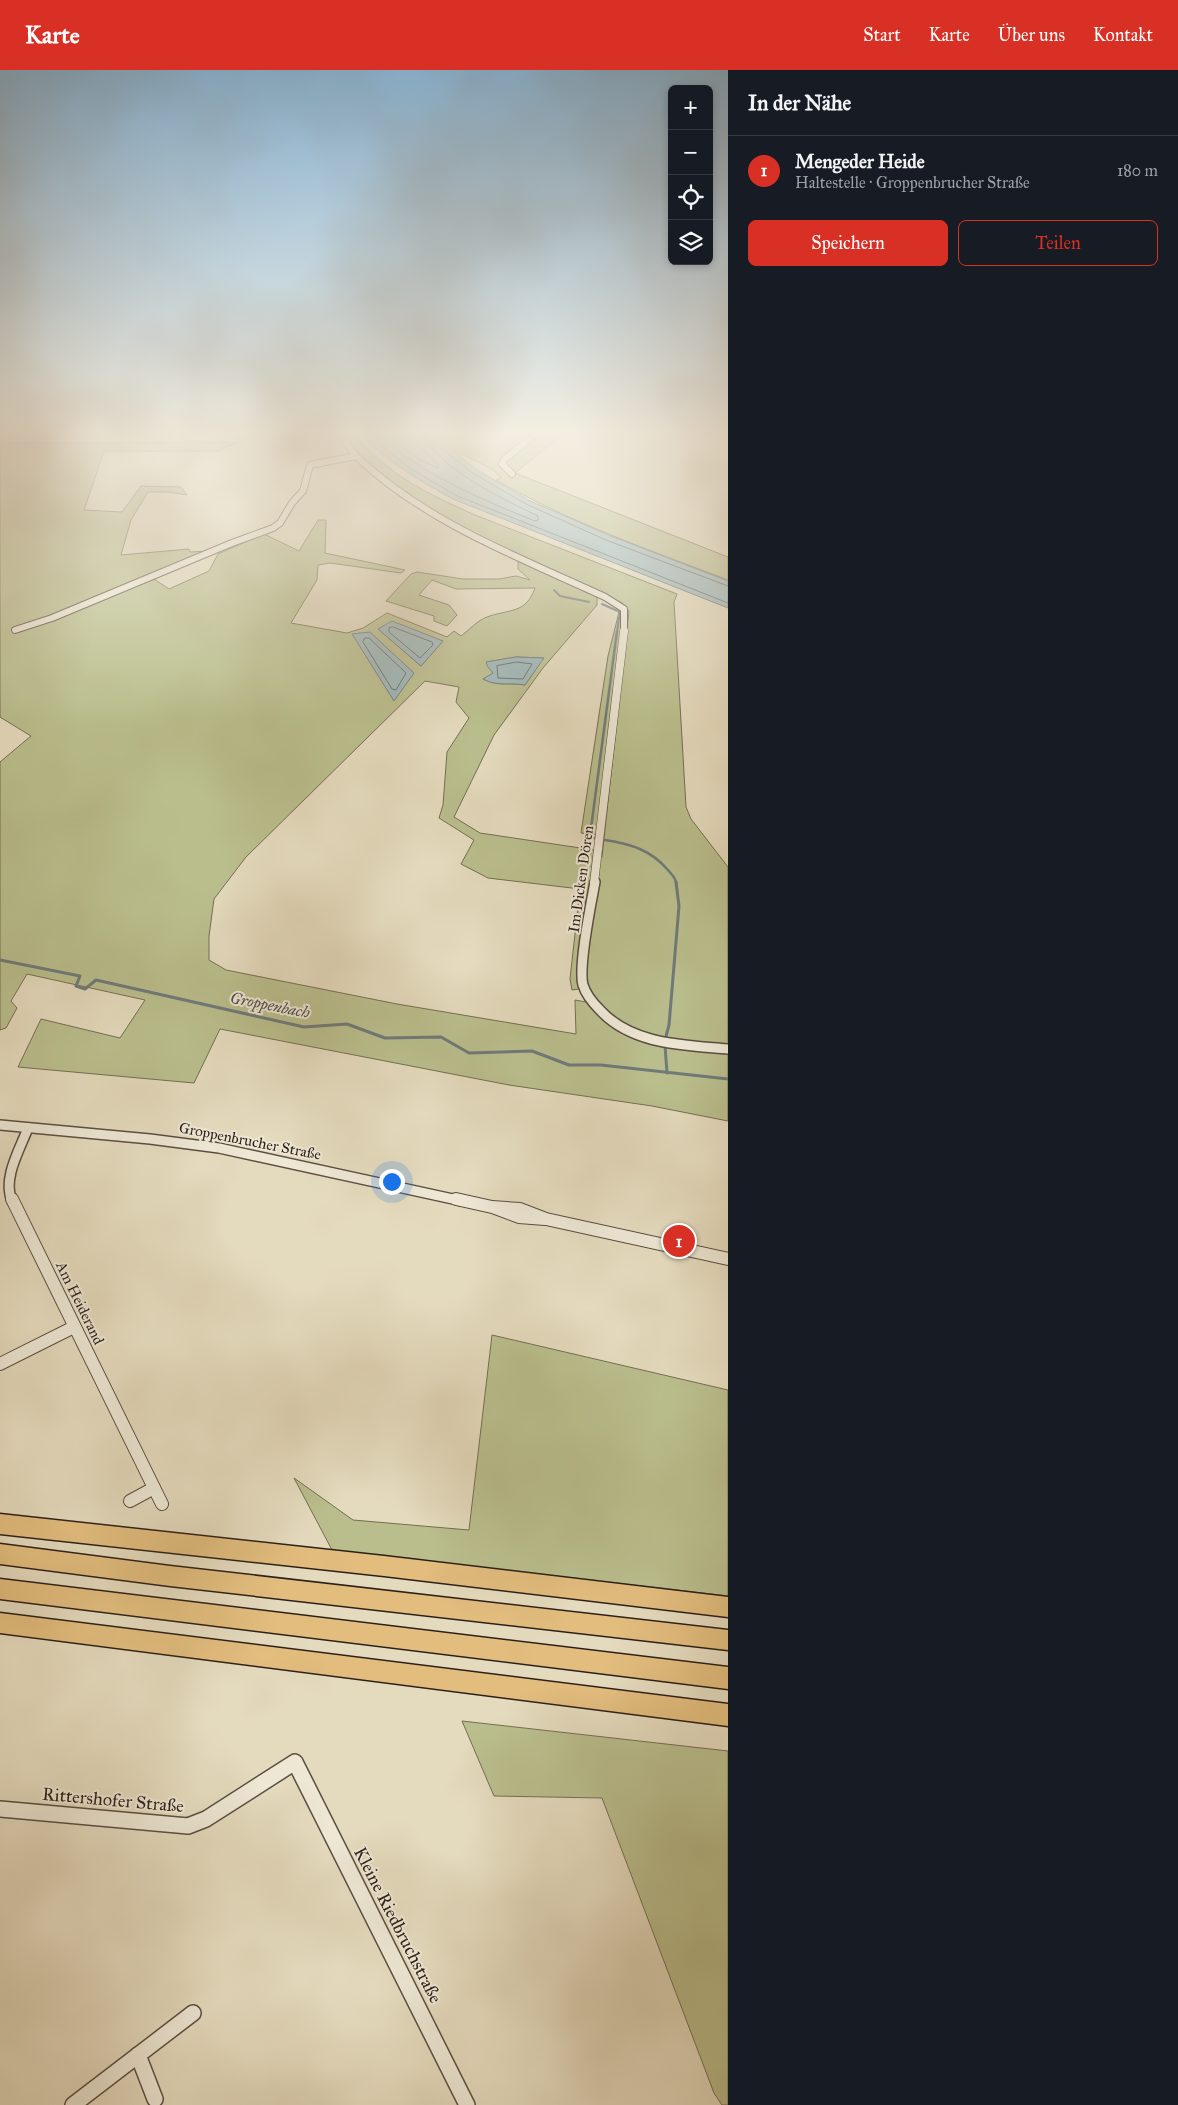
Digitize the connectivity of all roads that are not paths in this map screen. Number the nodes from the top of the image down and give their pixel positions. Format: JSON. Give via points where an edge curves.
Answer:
{"nodes":[{"id":1,"x":275,"y":527,"type":"edge"},
{"id":2,"x":454,"y":527,"type":"edge"},
{"id":3,"x":15,"y":630,"type":"dead end"},
{"id":4,"x":728,"y":1050,"type":"edge"},
{"id":5,"x":0,"y":1125,"type":"edge"},
{"id":6,"x":28,"y":1128,"type":"junction"},
{"id":7,"x":728,"y":1259,"type":"edge"},
{"id":8,"x":74,"y":1327,"type":"junction"},
{"id":9,"x":0,"y":1364,"type":"edge"},
{"id":10,"x":154,"y":1488,"type":"junction"},
{"id":11,"x":130,"y":1501,"type":"dead end"},
{"id":12,"x":162,"y":1504,"type":"dead end"},
{"id":13,"x":0,"y":1524,"type":"edge"},
{"id":14,"x":0,"y":1554,"type":"edge"},
{"id":15,"x":0,"y":1588,"type":"edge"},
{"id":16,"x":728,"y":1607,"type":"edge"},
{"id":17,"x":0,"y":1623,"type":"edge"},
{"id":18,"x":728,"y":1640,"type":"edge"},
{"id":19,"x":728,"y":1678,"type":"edge"},
{"id":20,"x":728,"y":1715,"type":"edge"},
{"id":21,"x":294,"y":1762,"type":"joint"},
{"id":22,"x":0,"y":1809,"type":"edge"},
{"id":23,"x":193,"y":2013,"type":"dead end"},
{"id":24,"x":138,"y":2055,"type":"junction"},
{"id":25,"x":155,"y":2099,"type":"dead end"},
{"id":26,"x":74,"y":2105,"type":"edge"},
{"id":27,"x":467,"y":2105,"type":"edge"}],
"edges":[{"from":1,"to":3,"type":"street"},
{"from":2,"to":4,"type":"street","name":"Im Dicken Dören","via":[[605,597],[624,609],[583,984],[590,1000],[606,1017],[630,1032],[665,1043]]},
{"from":5,"to":6,"type":"street","name":"Groppenbrucher Straße"},
{"from":6,"to":7,"type":"street","name":"Groppenbrucher Straße","via":[[219,1148],[492,1207],[509,1216],[546,1219]]},
{"from":6,"to":8,"type":"street","name":"Am Heiderand","via":[[9,1179],[8,1192]]},
{"from":8,"to":9,"type":"street"},
{"from":8,"to":10,"type":"street","name":"Am Heiderand"},
{"from":10,"to":11,"type":"street"},
{"from":10,"to":12,"type":"street","name":"Am Heiderand"},
{"from":13,"to":16,"type":"highway"},
{"from":14,"to":18,"type":"highway"},
{"from":15,"to":19,"type":"highway"},
{"from":17,"to":20,"type":"highway"},
{"from":21,"to":22,"type":"street","name":"Rittershofer Straße","via":[[206,1819],[188,1826]]},
{"from":21,"to":27,"type":"street","name":"Kleine Riedbruchstraße"},
{"from":23,"to":24,"type":"street"},
{"from":24,"to":25,"type":"street"},
{"from":24,"to":26,"type":"street"}]}
